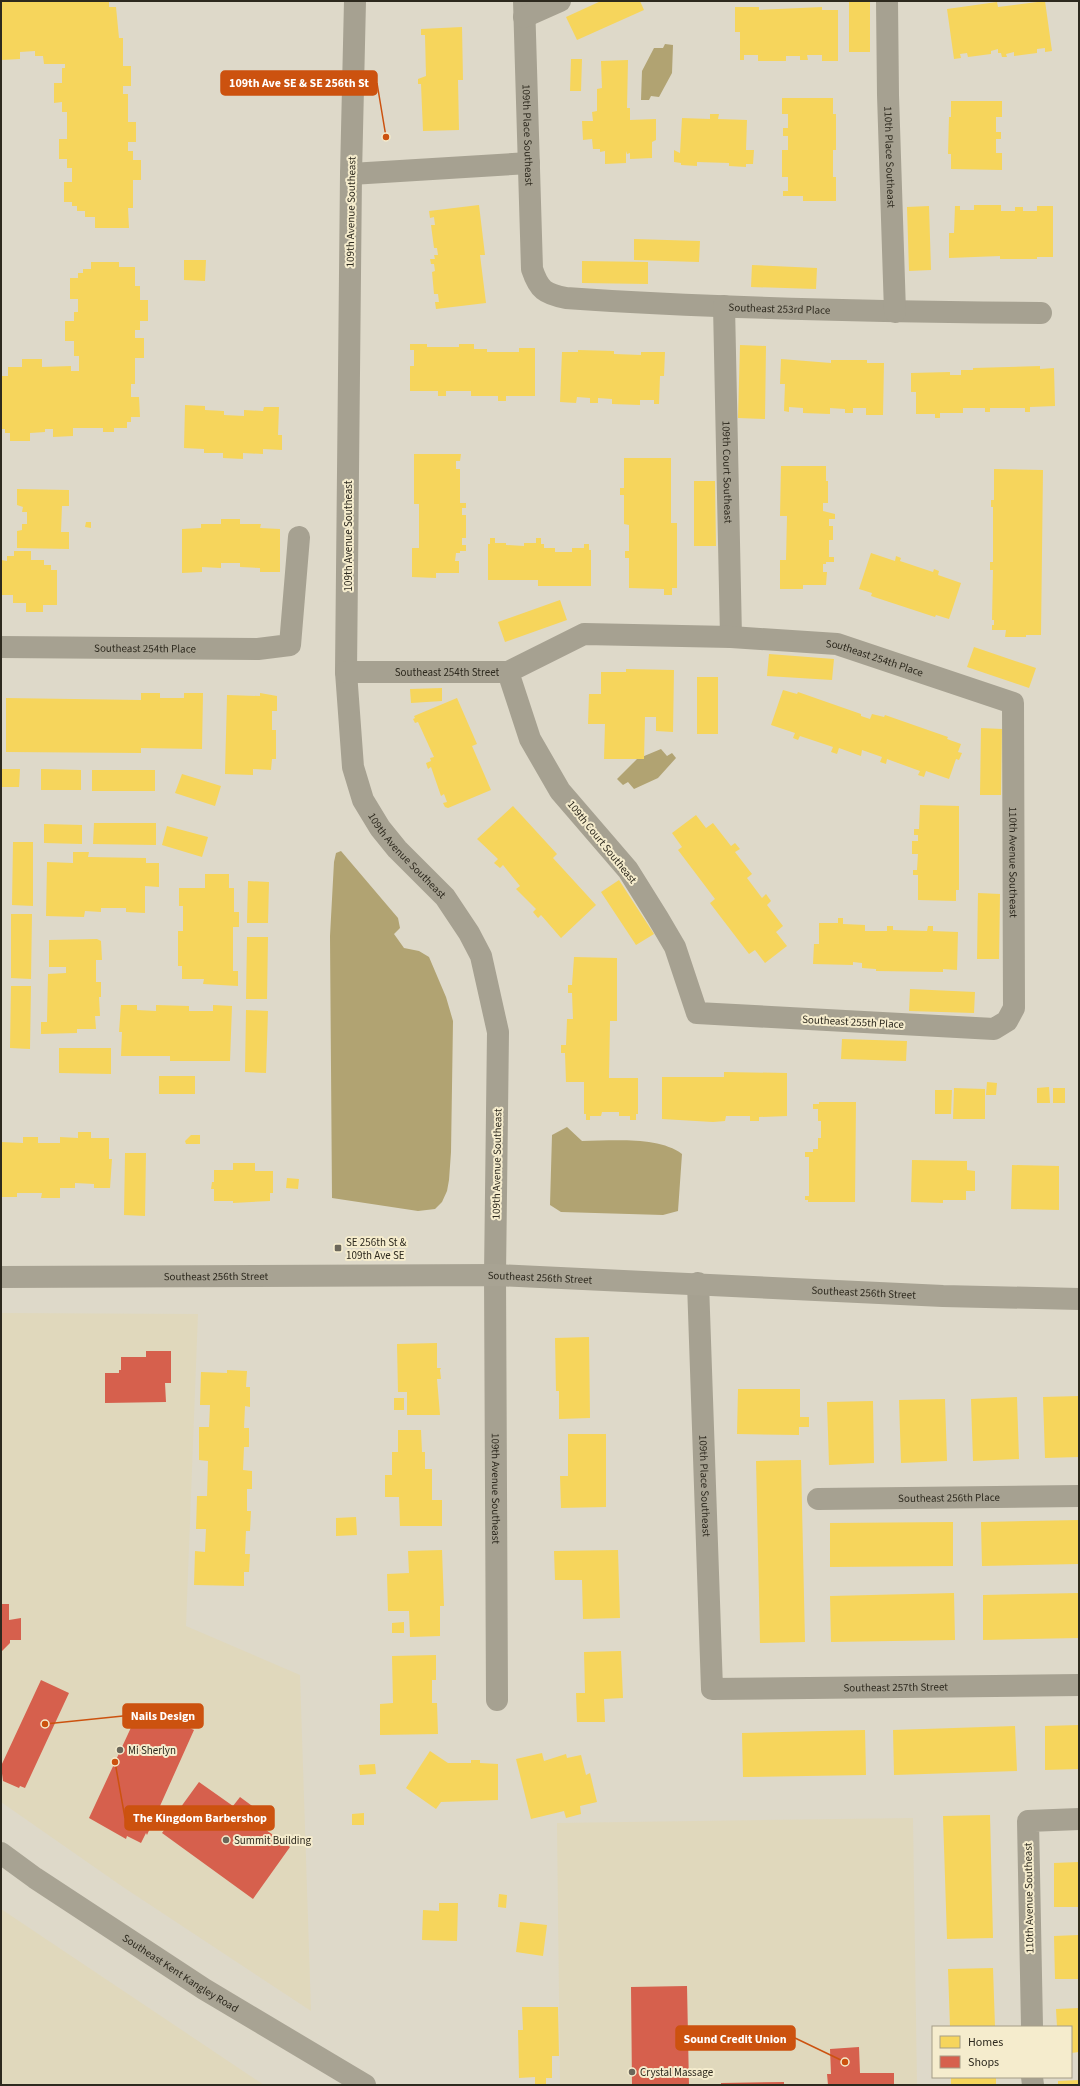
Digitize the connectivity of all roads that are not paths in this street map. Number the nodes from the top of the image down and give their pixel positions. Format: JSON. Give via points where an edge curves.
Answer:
{"nodes":[{"id":1,"x":354,"y":1,"type":"edge"},
{"id":2,"x":560,"y":1,"type":"edge"},
{"id":3,"x":887,"y":1,"type":"edge"},
{"id":4,"x":524,"y":9,"type":"edge"},
{"id":5,"x":529,"y":163,"type":"junction"},
{"id":6,"x":351,"y":174,"type":"junction"},
{"id":7,"x":532,"y":269,"type":"joint"},
{"id":8,"x":724,"y":306,"type":"junction"},
{"id":9,"x":895,"y":312,"type":"junction"},
{"id":10,"x":1041,"y":312,"type":"dead end"},
{"id":11,"x":299,"y":537,"type":"dead end"},
{"id":12,"x":731,"y":637,"type":"junction"},
{"id":13,"x":1,"y":647,"type":"edge"},
{"id":14,"x":346,"y":672,"type":"junction"},
{"id":15,"x":508,"y":672,"type":"junction"},
{"id":16,"x":1013,"y":703,"type":"joint"},
{"id":17,"x":697,"y":1013,"type":"joint"},
{"id":18,"x":1007,"y":1021,"type":"joint"},
{"id":19,"x":495,"y":1275,"type":"junction"},
{"id":20,"x":1,"y":1277,"type":"edge"},
{"id":21,"x":698,"y":1283,"type":"junction"},
{"id":22,"x":1079,"y":1299,"type":"edge"},
{"id":23,"x":1079,"y":1496,"type":"edge"},
{"id":24,"x":818,"y":1499,"type":"dead end"},
{"id":25,"x":1079,"y":1685,"type":"edge"},
{"id":26,"x":712,"y":1689,"type":"joint"},
{"id":27,"x":497,"y":1700,"type":"dead end"},
{"id":28,"x":1079,"y":1819,"type":"edge"},
{"id":29,"x":1,"y":1853,"type":"edge"},
{"id":30,"x":1032,"y":2026,"type":"edge"},
{"id":31,"x":351,"y":2082,"type":"edge"}],
"edges":[{"from":1,"to":6,"type":"street","name":"109th Avenue Southeast"},
{"from":2,"to":4,"type":"street"},
{"from":3,"to":9,"type":"street","name":"110th Place Southeast"},
{"from":4,"to":5,"type":"street","name":"109th Place Southeast"},
{"from":5,"to":6,"type":"street"},
{"from":5,"to":7,"type":"street","name":"109th Place Southeast"},
{"from":6,"to":14,"type":"street","name":"109th Avenue Southeast"},
{"from":7,"to":8,"type":"street","name":"Southeast 253rd Place","via":[[537,283],[545,292],[566,298]]},
{"from":8,"to":9,"type":"street","name":"Southeast 253rd Place"},
{"from":8,"to":12,"type":"street","name":"109th Court Southeast"},
{"from":9,"to":10,"type":"street","name":"Southeast 253rd Place"},
{"from":11,"to":13,"type":"street","name":"Southeast 254th Place","via":[[290,645],[258,649]]},
{"from":12,"to":15,"type":"street","name":"Southeast 254th Street","via":[[584,634]]},
{"from":12,"to":16,"type":"street","name":"Southeast 254th Place","via":[[837,644]]},
{"from":14,"to":15,"type":"street","name":"Southeast 254th Street"},
{"from":14,"to":19,"type":"street","name":"109th Avenue Southeast","via":[[353,767],[363,800],[397,849],[445,897],[481,956],[498,1032]]},
{"from":15,"to":17,"type":"street","name":"109th Court Southeast","via":[[530,739],[560,791],[628,870],[658,918],[675,947]]},
{"from":16,"to":18,"type":"street","name":"110th Avenue Southeast","via":[[1014,1008]]},
{"from":17,"to":18,"type":"street","name":"Southeast 255th Place","via":[[994,1029]]},
{"from":19,"to":20,"type":"main road","name":"Southeast 256th Street"},
{"from":19,"to":21,"type":"main road","name":"Southeast 256th Street"},
{"from":19,"to":27,"type":"street","name":"109th Avenue Southeast"},
{"from":21,"to":22,"type":"main road","name":"Southeast 256th Street","via":[[943,1296]]},
{"from":21,"to":26,"type":"street","name":"109th Place Southeast"},
{"from":23,"to":24,"type":"street","name":"Southeast 256th Place"},
{"from":25,"to":26,"type":"street","name":"Southeast 257th Street"},
{"from":28,"to":30,"type":"street","name":"110th Avenue Southeast","via":[[1028,1821]]},
{"from":29,"to":31,"type":"main road","name":"Southeast Kent Kangley Road","via":[[35,1878]]}]}
